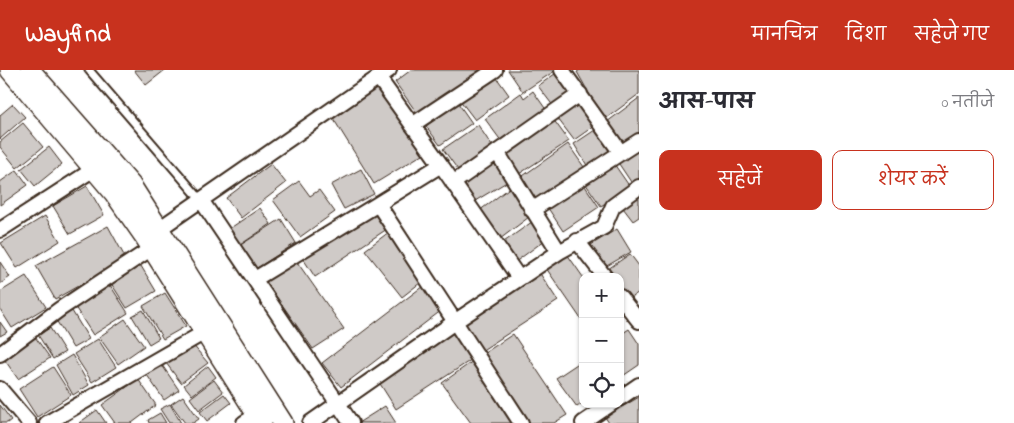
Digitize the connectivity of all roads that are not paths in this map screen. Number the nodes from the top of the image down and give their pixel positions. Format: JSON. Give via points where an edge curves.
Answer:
{"nodes":[{"id":1,"x":10,"y":70,"type":"edge"},
{"id":2,"x":30,"y":70,"type":"edge"},
{"id":3,"x":89,"y":70,"type":"edge"},
{"id":4,"x":495,"y":70,"type":"edge"},
{"id":5,"x":562,"y":70,"type":"edge"},
{"id":6,"x":384,"y":74,"type":"edge"},
{"id":7,"x":580,"y":94,"type":"junction"},
{"id":8,"x":412,"y":125,"type":"junction"},
{"id":9,"x":639,"y":141,"type":"edge"},
{"id":10,"x":497,"y":152,"type":"junction"},
{"id":11,"x":621,"y":153,"type":"junction"},
{"id":12,"x":441,"y":165,"type":"junction"},
{"id":13,"x":94,"y":169,"type":"junction"},
{"id":14,"x":453,"y":183,"type":"junction"},
{"id":15,"x":639,"y":187,"type":"edge"},
{"id":16,"x":200,"y":200,"type":"junction"},
{"id":17,"x":378,"y":204,"type":"junction"},
{"id":18,"x":532,"y":210,"type":"junction"},
{"id":19,"x":158,"y":229,"type":"junction"},
{"id":20,"x":0,"y":230,"type":"edge"},
{"id":21,"x":577,"y":241,"type":"junction"},
{"id":22,"x":152,"y":248,"type":"junction"},
{"id":23,"x":559,"y":252,"type":"junction"},
{"id":24,"x":602,"y":273,"type":"edge"},
{"id":25,"x":519,"y":278,"type":"junction"},
{"id":26,"x":255,"y":280,"type":"junction"},
{"id":27,"x":624,"y":302,"type":"edge"},
{"id":28,"x":456,"y":320,"type":"junction"},
{"id":29,"x":639,"y":321,"type":"edge"},
{"id":30,"x":205,"y":332,"type":"junction"},
{"id":31,"x":0,"y":354,"type":"edge"},
{"id":32,"x":639,"y":385,"type":"edge"},
{"id":33,"x":0,"y":389,"type":"edge"},
{"id":34,"x":624,"y":395,"type":"edge"},
{"id":35,"x":338,"y":401,"type":"junction"},
{"id":36,"x":605,"y":408,"type":"edge"},
{"id":37,"x":254,"y":420,"type":"edge"},
{"id":38,"x":29,"y":423,"type":"edge"},
{"id":39,"x":47,"y":423,"type":"edge"},
{"id":40,"x":283,"y":423,"type":"edge"},
{"id":41,"x":310,"y":423,"type":"edge"},
{"id":42,"x":352,"y":423,"type":"edge"},
{"id":43,"x":521,"y":423,"type":"edge"},
{"id":44,"x":583,"y":423,"type":"edge"}],
"edges":[{"from":1,"to":13,"type":"street"},
{"from":2,"to":19,"type":"street","via":[[131,185]]},
{"from":3,"to":16,"type":"lane"},
{"from":4,"to":8,"type":"street"},
{"from":5,"to":7,"type":"street"},
{"from":6,"to":8,"type":"street"},
{"from":6,"to":16,"type":"street"},
{"from":7,"to":10,"type":"street"},
{"from":7,"to":11,"type":"street"},
{"from":8,"to":12,"type":"street"},
{"from":9,"to":11,"type":"street"},
{"from":10,"to":14,"type":"street"},
{"from":10,"to":18,"type":"street"},
{"from":11,"to":18,"type":"street"},
{"from":12,"to":14,"type":"street"},
{"from":12,"to":17,"type":"street"},
{"from":13,"to":20,"type":"street"},
{"from":13,"to":22,"type":"street"},
{"from":14,"to":25,"type":"street"},
{"from":15,"to":21,"type":"street","via":[[613,206],[604,227]]},
{"from":16,"to":19,"type":"street"},
{"from":16,"to":26,"type":"street"},
{"from":17,"to":26,"type":"street"},
{"from":17,"to":28,"type":"street"},
{"from":18,"to":23,"type":"street"},
{"from":19,"to":40,"type":"street"},
{"from":21,"to":23,"type":"street"},
{"from":21,"to":24,"type":"street"},
{"from":22,"to":30,"type":"street"},
{"from":22,"to":31,"type":"street","via":[[60,309]]},
{"from":23,"to":25,"type":"street"},
{"from":25,"to":28,"type":"street"},
{"from":26,"to":35,"type":"street"},
{"from":27,"to":29,"type":"street"},
{"from":28,"to":35,"type":"street"},
{"from":28,"to":43,"type":"street"},
{"from":30,"to":37,"type":"street"},
{"from":30,"to":39,"type":"street"},
{"from":32,"to":34,"type":"street"},
{"from":33,"to":38,"type":"street"},
{"from":35,"to":41,"type":"street"},
{"from":35,"to":42,"type":"street"},
{"from":36,"to":44,"type":"street"}]}
